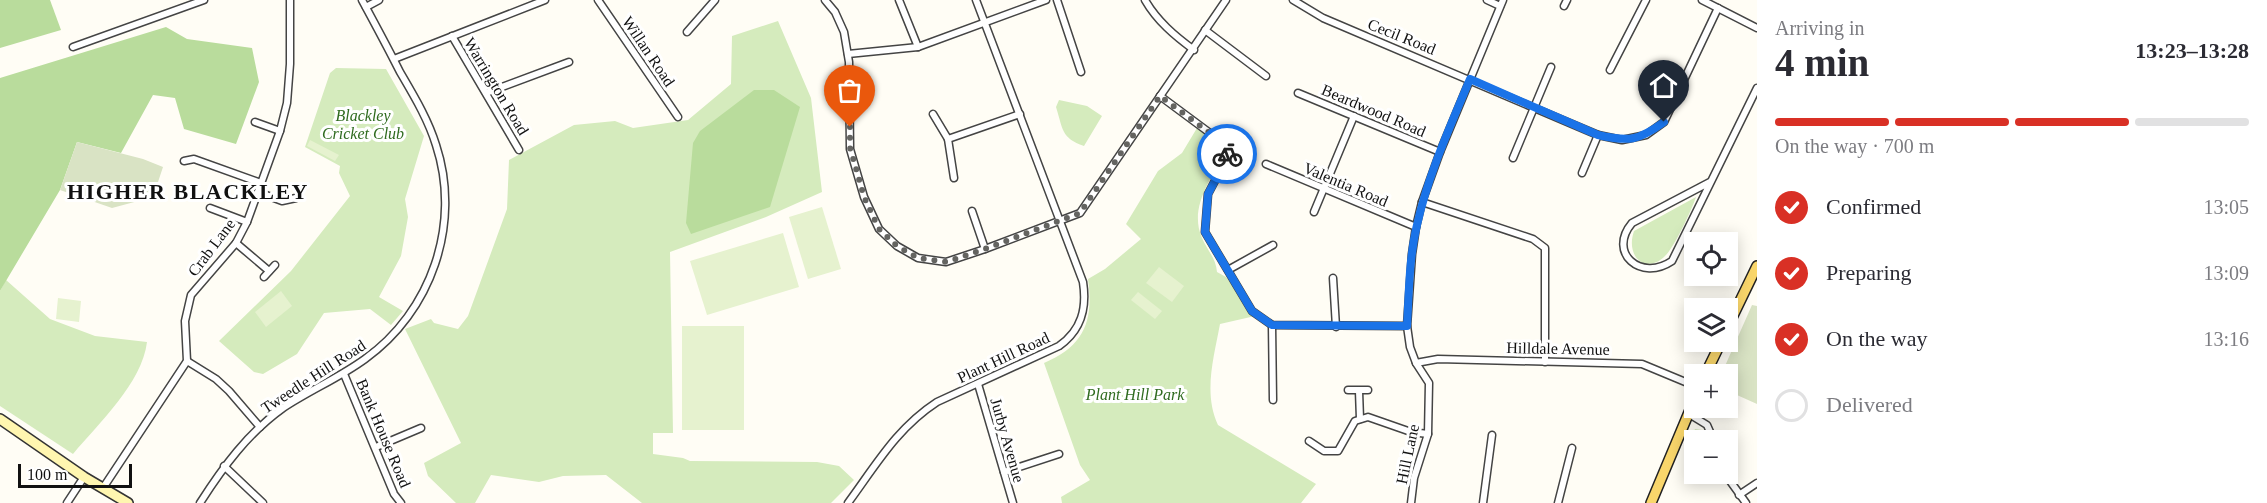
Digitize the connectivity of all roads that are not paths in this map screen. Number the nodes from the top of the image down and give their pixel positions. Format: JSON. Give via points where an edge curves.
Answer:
{"nodes":[{"id":1,"x":204,"y":0,"type":"edge"},
{"id":2,"x":290,"y":0,"type":"edge"},
{"id":3,"x":362,"y":0,"type":"edge"},
{"id":4,"x":379,"y":0,"type":"edge"},
{"id":5,"x":545,"y":0,"type":"edge"},
{"id":6,"x":598,"y":0,"type":"edge"},
{"id":7,"x":715,"y":0,"type":"edge"},
{"id":8,"x":825,"y":0,"type":"edge"},
{"id":9,"x":899,"y":0,"type":"edge"},
{"id":10,"x":976,"y":0,"type":"edge"},
{"id":11,"x":1046,"y":0,"type":"edge"},
{"id":12,"x":1057,"y":0,"type":"edge"},
{"id":13,"x":1145,"y":0,"type":"edge"},
{"id":14,"x":1226,"y":0,"type":"edge"},
{"id":15,"x":1293,"y":0,"type":"edge"},
{"id":16,"x":1487,"y":0,"type":"edge"},
{"id":17,"x":1646,"y":0,"type":"edge"},
{"id":18,"x":1702,"y":0,"type":"edge"},
{"id":19,"x":1501,"y":3,"type":"edge"},
{"id":20,"x":366,"y":7,"type":"junction"},
{"id":21,"x":1718,"y":8,"type":"junction"},
{"id":22,"x":984,"y":22,"type":"junction"},
{"id":23,"x":1757,"y":28,"type":"edge"},
{"id":24,"x":1205,"y":30,"type":"junction"},
{"id":25,"x":687,"y":32,"type":"dead end"},
{"id":26,"x":452,"y":36,"type":"junction"},
{"id":27,"x":73,"y":47,"type":"dead end"},
{"id":28,"x":918,"y":47,"type":"junction"},
{"id":29,"x":1194,"y":50,"type":"junction"},
{"id":30,"x":848,"y":54,"type":"junction"},
{"id":31,"x":394,"y":60,"type":"junction"},
{"id":32,"x":569,"y":62,"type":"dead end"},
{"id":33,"x":1551,"y":67,"type":"dead end"},
{"id":34,"x":1610,"y":70,"type":"dead end"},
{"id":35,"x":1081,"y":72,"type":"dead end"},
{"id":36,"x":1266,"y":76,"type":"dead end"},
{"id":37,"x":1470,"y":79,"type":"junction"},
{"id":38,"x":1757,"y":88,"type":"edge"},
{"id":39,"x":486,"y":93,"type":"junction"},
{"id":40,"x":1298,"y":93,"type":"dead end"},
{"id":41,"x":1160,"y":96,"type":"junction"},
{"id":42,"x":1534,"y":107,"type":"junction"},
{"id":43,"x":933,"y":114,"type":"dead end"},
{"id":44,"x":1020,"y":114,"type":"junction"},
{"id":45,"x":1354,"y":116,"type":"junction"},
{"id":46,"x":678,"y":117,"type":"dead end"},
{"id":47,"x":255,"y":122,"type":"dead end"},
{"id":48,"x":280,"y":131,"type":"junction"},
{"id":49,"x":1598,"y":135,"type":"junction"},
{"id":50,"x":948,"y":139,"type":"junction"},
{"id":51,"x":519,"y":150,"type":"dead end"},
{"id":52,"x":1440,"y":152,"type":"junction"},
{"id":53,"x":1513,"y":158,"type":"dead end"},
{"id":54,"x":184,"y":160,"type":"dead end"},
{"id":55,"x":1266,"y":164,"type":"dead end"},
{"id":56,"x":1582,"y":173,"type":"dead end"},
{"id":57,"x":954,"y":178,"type":"dead end"},
{"id":58,"x":261,"y":183,"type":"junction"},
{"id":59,"x":1710,"y":183,"type":"junction"},
{"id":60,"x":1324,"y":190,"type":"junction"},
{"id":61,"x":258,"y":192,"type":"junction"},
{"id":62,"x":296,"y":198,"type":"dead end"},
{"id":63,"x":1422,"y":201,"type":"junction"},
{"id":64,"x":210,"y":208,"type":"dead end"},
{"id":65,"x":972,"y":211,"type":"dead end"},
{"id":66,"x":1314,"y":212,"type":"dead end"},
{"id":67,"x":247,"y":222,"type":"junction"},
{"id":68,"x":1060,"y":222,"type":"junction"},
{"id":69,"x":1416,"y":227,"type":"junction"},
{"id":70,"x":236,"y":243,"type":"junction"},
{"id":71,"x":1273,"y":245,"type":"dead end"},
{"id":72,"x":985,"y":249,"type":"junction"},
{"id":73,"x":1757,"y":266,"type":"edge"},
{"id":74,"x":1228,"y":270,"type":"junction"},
{"id":75,"x":264,"y":277,"type":"dead end"},
{"id":76,"x":1333,"y":278,"type":"dead end"},
{"id":77,"x":1738,"y":305,"type":"edge"},
{"id":78,"x":1272,"y":325,"type":"junction"},
{"id":79,"x":1407,"y":326,"type":"junction"},
{"id":80,"x":1336,"y":327,"type":"junction"},
{"id":81,"x":187,"y":361,"type":"junction"},
{"id":82,"x":1545,"y":362,"type":"junction"},
{"id":83,"x":1416,"y":363,"type":"junction"},
{"id":84,"x":344,"y":374,"type":"junction"},
{"id":85,"x":1684,"y":381,"type":"edge"},
{"id":86,"x":978,"y":384,"type":"junction"},
{"id":87,"x":1348,"y":390,"type":"dead end"},
{"id":88,"x":1368,"y":390,"type":"dead end"},
{"id":89,"x":1359,"y":391,"type":"junction"},
{"id":90,"x":1274,"y":400,"type":"dead end"},
{"id":91,"x":1687,"y":418,"type":"edge"},
{"id":92,"x":1696,"y":418,"type":"edge"},
{"id":93,"x":0,"y":419,"type":"edge"},
{"id":94,"x":1360,"y":420,"type":"junction"},
{"id":95,"x":260,"y":427,"type":"junction"},
{"id":96,"x":421,"y":428,"type":"dead end"},
{"id":97,"x":1709,"y":430,"type":"edge"},
{"id":98,"x":1428,"y":434,"type":"junction"},
{"id":99,"x":1491,"y":435,"type":"dead end"},
{"id":100,"x":1309,"y":441,"type":"dead end"},
{"id":101,"x":376,"y":447,"type":"junction"},
{"id":102,"x":1572,"y":447,"type":"dead end"},
{"id":103,"x":1059,"y":454,"type":"dead end"},
{"id":104,"x":224,"y":466,"type":"junction"},
{"id":105,"x":1004,"y":472,"type":"junction"},
{"id":106,"x":84,"y":477,"type":"junction"},
{"id":107,"x":1757,"y":483,"type":"edge"},
{"id":108,"x":1732,"y":484,"type":"edge"},
{"id":109,"x":103,"y":488,"type":"junction"},
{"id":110,"x":1739,"y":495,"type":"junction"},
{"id":111,"x":67,"y":503,"type":"edge"},
{"id":112,"x":128,"y":503,"type":"edge"},
{"id":113,"x":200,"y":503,"type":"edge"},
{"id":114,"x":263,"y":503,"type":"edge"},
{"id":115,"x":401,"y":503,"type":"edge"},
{"id":116,"x":848,"y":503,"type":"edge"},
{"id":117,"x":1013,"y":503,"type":"edge"},
{"id":118,"x":1411,"y":503,"type":"edge"},
{"id":119,"x":1483,"y":503,"type":"edge"},
{"id":120,"x":1558,"y":503,"type":"edge"},
{"id":121,"x":1651,"y":503,"type":"edge"},
{"id":122,"x":1746,"y":503,"type":"edge"}],
"edges":[{"from":1,"to":27,"type":"street"},
{"from":2,"to":48,"type":"street","name":"Crab Lane","via":[[290,64]]},
{"from":3,"to":20,"type":"street","name":"Tweedle Hill Road"},
{"from":4,"to":20,"type":"street"},
{"from":5,"to":26,"type":"street"},
{"from":6,"to":46,"type":"street","name":"Willan Road"},
{"from":7,"to":25,"type":"street"},
{"from":8,"to":30,"type":"street","via":[[844,32]]},
{"from":9,"to":28,"type":"street"},
{"from":10,"to":22,"type":"street","name":"Plant Hill Road"},
{"from":11,"to":22,"type":"street"},
{"from":12,"to":35,"type":"street"},
{"from":13,"to":29,"type":"street","via":[[1176,37]]},
{"from":14,"to":24,"type":"street"},
{"from":15,"to":37,"type":"street","name":"Cecil Road","via":[[1323,18]]},
{"from":16,"to":19,"type":"street"},
{"from":17,"to":34,"type":"street"},
{"from":18,"to":21,"type":"street"},
{"from":19,"to":37,"type":"street","name":"Hill Lane"},
{"from":20,"to":31,"type":"street","name":"Tweedle Hill Road"},
{"from":21,"to":23,"type":"street"},
{"from":21,"to":49,"type":"street","name":"Cecil Road","via":[[1664,122],[1646,135],[1622,140]]},
{"from":22,"to":28,"type":"street"},
{"from":22,"to":44,"type":"street","name":"Plant Hill Road"},
{"from":24,"to":29,"type":"street"},
{"from":24,"to":36,"type":"street"},
{"from":26,"to":31,"type":"street"},
{"from":26,"to":39,"type":"street","name":"Warrington Road"},
{"from":28,"to":30,"type":"street"},
{"from":29,"to":41,"type":"street"},
{"from":30,"to":72,"type":"street","via":[[850,148],[864,197],[879,229],[918,258],[946,262]]},
{"from":31,"to":84,"type":"street","name":"Tweedle Hill Road","via":[[436,146],[444,189],[443,232],[430,279],[407,321],[383,346]]},
{"from":32,"to":39,"type":"street"},
{"from":33,"to":42,"type":"street"},
{"from":37,"to":42,"type":"street","name":"Cecil Road"},
{"from":37,"to":52,"type":"street","name":"Hill Lane"},
{"from":38,"to":59,"type":"street"},
{"from":39,"to":51,"type":"street","name":"Warrington Road"},
{"from":40,"to":45,"type":"street","name":"Beardwood Road"},
{"from":41,"to":68,"type":"street","via":[[1080,213]]},
{"from":41,"to":74,"type":"street","via":[[1222,142],[1228,156],[1208,194],[1205,232]]},
{"from":42,"to":49,"type":"street","name":"Cecil Road"},
{"from":42,"to":53,"type":"street"},
{"from":43,"to":50,"type":"street"},
{"from":44,"to":50,"type":"street"},
{"from":44,"to":68,"type":"street","name":"Plant Hill Road"},
{"from":45,"to":52,"type":"street","name":"Beardwood Road"},
{"from":45,"to":60,"type":"street"},
{"from":47,"to":48,"type":"street"},
{"from":48,"to":58,"type":"street","name":"Crab Lane"},
{"from":49,"to":56,"type":"street"},
{"from":50,"to":57,"type":"street"},
{"from":52,"to":63,"type":"street","name":"Hill Lane"},
{"from":54,"to":58,"type":"street","via":[[194,159]]},
{"from":55,"to":60,"type":"street","name":"Valentia Road"},
{"from":58,"to":61,"type":"street","name":"Crab Lane"},
{"from":59,"to":59,"type":"street","via":[[1672,261],[1657,269],[1629,261],[1623,244],[1632,223]]},
{"from":60,"to":66,"type":"street"},
{"from":60,"to":69,"type":"street","name":"Valentia Road"},
{"from":61,"to":62,"type":"street","via":[[282,201]]},
{"from":61,"to":67,"type":"street","name":"Crab Lane"},
{"from":63,"to":69,"type":"street","name":"Hill Lane"},
{"from":63,"to":82,"type":"street","via":[[1533,239],[1545,248]]},
{"from":64,"to":67,"type":"street"},
{"from":65,"to":72,"type":"street"},
{"from":67,"to":70,"type":"street","name":"Crab Lane"},
{"from":68,"to":72,"type":"street"},
{"from":68,"to":86,"type":"street","name":"Plant Hill Road","via":[[1083,282],[1085,303],[1078,326],[1059,346]]},
{"from":69,"to":79,"type":"street","name":"Hill Lane"},
{"from":70,"to":75,"type":"street","via":[[272,268]]},
{"from":70,"to":81,"type":"street","name":"Crab Lane","via":[[187,303]]},
{"from":71,"to":74,"type":"street"},
{"from":73,"to":77,"type":"main road"},
{"from":74,"to":78,"type":"street","via":[[1252,311]]},
{"from":76,"to":80,"type":"street"},
{"from":78,"to":80,"type":"street"},
{"from":78,"to":90,"type":"street"},
{"from":79,"to":80,"type":"street"},
{"from":79,"to":83,"type":"street","name":"Hill Lane"},
{"from":81,"to":95,"type":"street","via":[[230,391]]},
{"from":81,"to":109,"type":"street"},
{"from":82,"to":83,"type":"street","name":"Hilldale Avenue","via":[[1438,359]]},
{"from":82,"to":85,"type":"street","name":"Hilldale Avenue","via":[[1642,364]]},
{"from":83,"to":98,"type":"street","name":"Hill Lane","via":[[1429,383]]},
{"from":84,"to":95,"type":"street","name":"Tweedle Hill Road","via":[[306,394]]},
{"from":84,"to":101,"type":"street","name":"Bank House Road"},
{"from":86,"to":105,"type":"street","name":"Jurby Avenue"},
{"from":86,"to":116,"type":"street","name":"Plant Hill Road","via":[[937,402],[909,423]]},
{"from":87,"to":89,"type":"street"},
{"from":88,"to":89,"type":"street"},
{"from":89,"to":94,"type":"street"},
{"from":91,"to":121,"type":"main road"},
{"from":92,"to":97,"type":"street"},
{"from":93,"to":106,"type":"street"},
{"from":94,"to":98,"type":"street","via":[[1368,417]]},
{"from":94,"to":100,"type":"street","via":[[1355,421],[1338,451],[1324,451]]},
{"from":95,"to":104,"type":"street","name":"Tweedle Hill Road"},
{"from":96,"to":101,"type":"street"},
{"from":98,"to":118,"type":"street","name":"Hill Lane","via":[[1414,478]]},
{"from":99,"to":119,"type":"street"},
{"from":101,"to":115,"type":"street","name":"Bank House Road"},
{"from":102,"to":120,"type":"street"},
{"from":103,"to":105,"type":"street"},
{"from":104,"to":113,"type":"street","name":"Tweedle Hill Road"},
{"from":104,"to":114,"type":"street"},
{"from":105,"to":117,"type":"street","name":"Jurby Avenue"},
{"from":106,"to":109,"type":"street"},
{"from":106,"to":111,"type":"street"},
{"from":107,"to":110,"type":"street"},
{"from":108,"to":110,"type":"street"},
{"from":109,"to":112,"type":"street"},
{"from":110,"to":122,"type":"street"}]}
